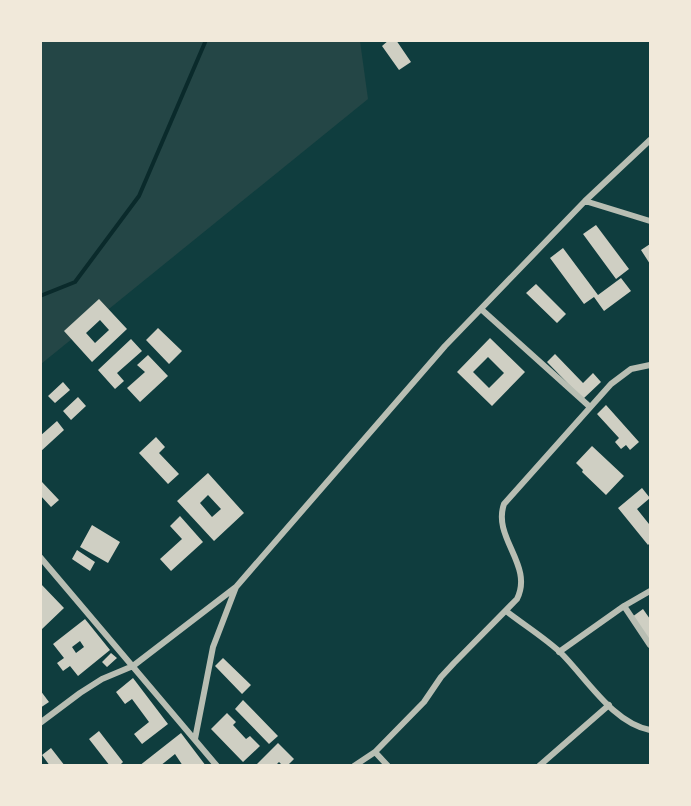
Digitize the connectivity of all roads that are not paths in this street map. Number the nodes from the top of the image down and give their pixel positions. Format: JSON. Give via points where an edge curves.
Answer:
{"nodes":[{"id":1,"x":651,"y":140,"type":"edge"},
{"id":2,"x":585,"y":201,"type":"junction"},
{"id":3,"x":651,"y":221,"type":"edge"},
{"id":4,"x":481,"y":309,"type":"junction"},
{"id":5,"x":651,"y":365,"type":"edge"},
{"id":6,"x":590,"y":407,"type":"junction"},
{"id":7,"x":40,"y":557,"type":"edge"},
{"id":8,"x":236,"y":587,"type":"junction"},
{"id":9,"x":651,"y":591,"type":"edge"},
{"id":10,"x":624,"y":606,"type":"junction"},
{"id":11,"x":506,"y":611,"type":"junction"},
{"id":12,"x":651,"y":645,"type":"edge"},
{"id":13,"x":559,"y":652,"type":"junction"},
{"id":14,"x":133,"y":666,"type":"junction"},
{"id":15,"x":609,"y":705,"type":"junction"},
{"id":16,"x":40,"y":723,"type":"edge"},
{"id":17,"x":651,"y":730,"type":"edge"},
{"id":18,"x":195,"y":739,"type":"junction"},
{"id":19,"x":375,"y":752,"type":"junction"},
{"id":20,"x":217,"y":765,"type":"edge"},
{"id":21,"x":354,"y":765,"type":"edge"},
{"id":22,"x":388,"y":765,"type":"edge"},
{"id":23,"x":539,"y":765,"type":"edge"}],
"edges":[{"from":1,"to":2,"type":"street"},
{"from":2,"to":3,"type":"street"},
{"from":2,"to":4,"type":"street"},
{"from":4,"to":6,"type":"street"},
{"from":4,"to":8,"type":"street"},
{"from":5,"to":6,"type":"street","via":[[631,369]]},
{"from":6,"to":11,"type":"street","via":[[504,504],[502,525],[523,578],[522,590]]},
{"from":7,"to":14,"type":"street"},
{"from":8,"to":14,"type":"street"},
{"from":8,"to":18,"type":"street","via":[[213,647]]},
{"from":9,"to":10,"type":"street"},
{"from":10,"to":12,"type":"street"},
{"from":10,"to":13,"type":"street"},
{"from":11,"to":13,"type":"street"},
{"from":11,"to":19,"type":"street","via":[[447,670],[424,702]]},
{"from":13,"to":15,"type":"street"},
{"from":14,"to":16,"type":"street","via":[[102,679]]},
{"from":14,"to":18,"type":"street"},
{"from":15,"to":17,"type":"street","via":[[627,722]]},
{"from":15,"to":23,"type":"street"},
{"from":18,"to":20,"type":"street"},
{"from":19,"to":21,"type":"street"},
{"from":19,"to":22,"type":"street"}]}
